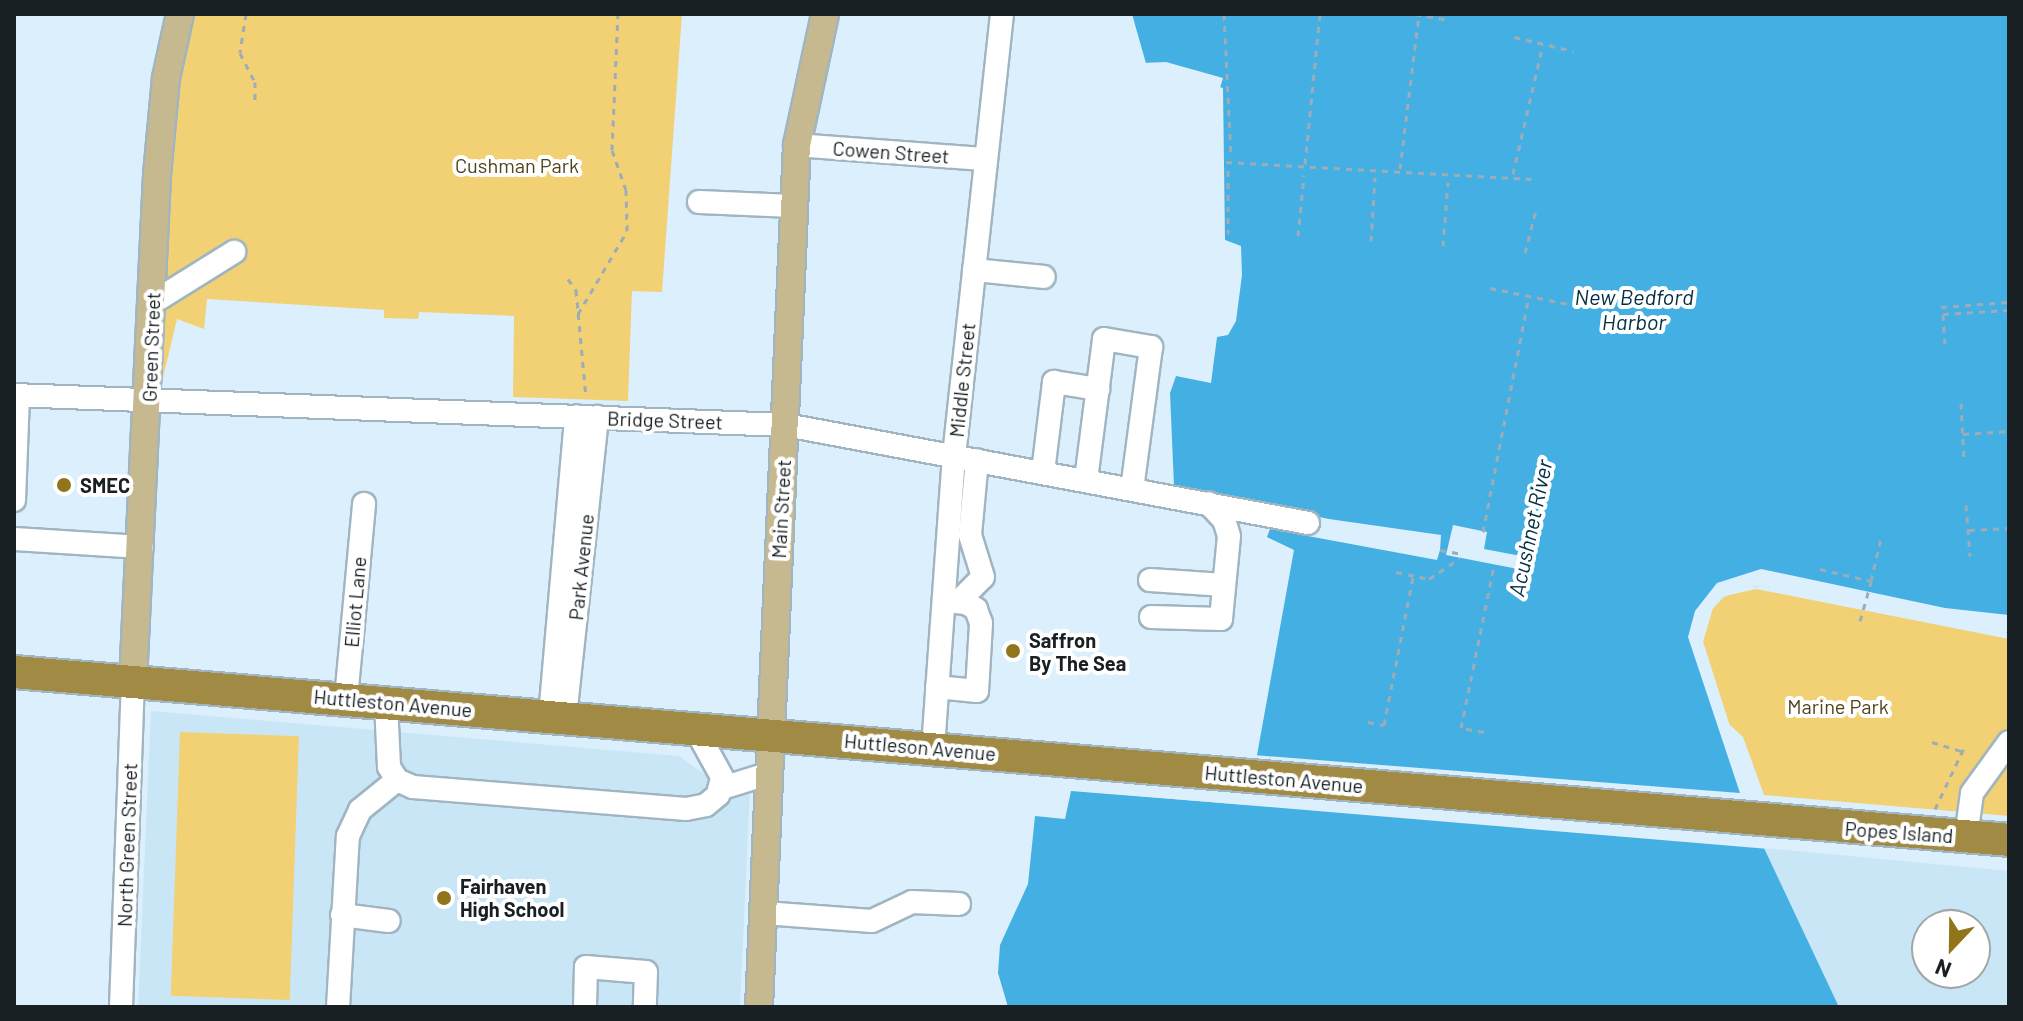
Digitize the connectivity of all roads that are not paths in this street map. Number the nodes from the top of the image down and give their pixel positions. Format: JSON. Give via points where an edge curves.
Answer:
{"nodes":[{"id":1,"x":180,"y":14,"type":"edge"},
{"id":2,"x":825,"y":14,"type":"edge"},
{"id":3,"x":1002,"y":14,"type":"edge"},
{"id":4,"x":797,"y":145,"type":"junction"},
{"id":5,"x":985,"y":159,"type":"junction"},
{"id":6,"x":699,"y":202,"type":"dead end"},
{"id":7,"x":793,"y":206,"type":"junction"},
{"id":8,"x":234,"y":252,"type":"dead end"},
{"id":9,"x":974,"y":270,"type":"junction"},
{"id":10,"x":1044,"y":277,"type":"dead end"},
{"id":11,"x":152,"y":303,"type":"junction"},
{"id":12,"x":1098,"y":389,"type":"junction"},
{"id":13,"x":16,"y":395,"type":"edge"},
{"id":14,"x":149,"y":401,"type":"junction"},
{"id":15,"x":587,"y":417,"type":"junction"},
{"id":16,"x":15,"y":421,"type":"edge"},
{"id":17,"x":786,"y":425,"type":"junction"},
{"id":18,"x":954,"y":456,"type":"junction"},
{"id":19,"x":977,"y":460,"type":"junction"},
{"id":20,"x":1043,"y":472,"type":"junction"},
{"id":21,"x":1086,"y":480,"type":"junction"},
{"id":22,"x":1132,"y":489,"type":"junction"},
{"id":23,"x":14,"y":500,"type":"edge"},
{"id":24,"x":1208,"y":503,"type":"junction"},
{"id":25,"x":364,"y":504,"type":"dead end"},
{"id":26,"x":1308,"y":523,"type":"dead end"},
{"id":27,"x":14,"y":539,"type":"edge"},
{"id":28,"x":142,"y":547,"type":"junction"},
{"id":29,"x":1150,"y":580,"type":"dead end"},
{"id":30,"x":1224,"y":585,"type":"junction"},
{"id":31,"x":951,"y":601,"type":"junction"},
{"id":32,"x":1151,"y":617,"type":"dead end"},
{"id":33,"x":14,"y":672,"type":"edge"},
{"id":34,"x":133,"y":682,"type":"junction"},
{"id":35,"x":937,"y":687,"type":"junction"},
{"id":36,"x":346,"y":699,"type":"junction"},
{"id":37,"x":386,"y":703,"type":"junction"},
{"id":38,"x":557,"y":717,"type":"junction"},
{"id":39,"x":695,"y":728,"type":"junction"},
{"id":40,"x":771,"y":734,"type":"junction"},
{"id":41,"x":2009,"y":742,"type":"edge"},
{"id":42,"x":933,"y":748,"type":"junction"},
{"id":43,"x":1068,"y":761,"type":"joint"},
{"id":44,"x":770,"y":773,"type":"junction"},
{"id":45,"x":397,"y":780,"type":"junction"},
{"id":46,"x":719,"y":789,"type":"junction"},
{"id":47,"x":1789,"y":823,"type":"joint"},
{"id":48,"x":1966,"y":837,"type":"junction"},
{"id":49,"x":2009,"y":840,"type":"edge"},
{"id":50,"x":959,"y":904,"type":"dead end"},
{"id":51,"x":764,"y":913,"type":"junction"},
{"id":52,"x":342,"y":915,"type":"junction"},
{"id":53,"x":389,"y":921,"type":"dead end"},
{"id":54,"x":121,"y":1007,"type":"edge"},
{"id":55,"x":338,"y":1007,"type":"edge"},
{"id":56,"x":585,"y":1007,"type":"edge"},
{"id":57,"x":645,"y":1007,"type":"edge"},
{"id":58,"x":759,"y":1007,"type":"edge"}],
"edges":[{"from":1,"to":11,"type":"main road","name":"Green Street","via":[[166,78]]},
{"from":2,"to":4,"type":"main road","name":"Main Street"},
{"from":3,"to":5,"type":"street","name":"Middle Street"},
{"from":4,"to":5,"type":"street","name":"Cowen Street"},
{"from":4,"to":7,"type":"main road","name":"Main Street"},
{"from":5,"to":9,"type":"street","name":"Middle Street"},
{"from":6,"to":7,"type":"street"},
{"from":7,"to":17,"type":"main road","name":"Main Street"},
{"from":8,"to":11,"type":"street"},
{"from":9,"to":10,"type":"street"},
{"from":9,"to":18,"type":"street","name":"Middle Street"},
{"from":11,"to":14,"type":"main road","name":"Green Street"},
{"from":12,"to":20,"type":"street","via":[[1054,382]]},
{"from":12,"to":21,"type":"street"},
{"from":12,"to":22,"type":"street","via":[[1104,339],[1151,347]]},
{"from":13,"to":14,"type":"street","name":"Bridge Street"},
{"from":13,"to":16,"type":"street"},
{"from":14,"to":15,"type":"street","name":"Bridge Street"},
{"from":14,"to":28,"type":"main road","name":"Green Street"},
{"from":15,"to":17,"type":"street","name":"Bridge Street"},
{"from":15,"to":38,"type":"street","name":"Park Avenue"},
{"from":16,"to":23,"type":"street"},
{"from":17,"to":18,"type":"street","name":"Bridge Street"},
{"from":17,"to":40,"type":"main road","name":"Main Street"},
{"from":18,"to":19,"type":"street","name":"Bridge Street"},
{"from":18,"to":31,"type":"street","name":"Middle Street"},
{"from":19,"to":20,"type":"street","name":"Bridge Street"},
{"from":19,"to":31,"type":"street","via":[[970,535],[983,577]]},
{"from":20,"to":21,"type":"street","name":"Bridge Street"},
{"from":21,"to":22,"type":"street","name":"Bridge Street"},
{"from":22,"to":24,"type":"street","name":"Bridge Street"},
{"from":24,"to":26,"type":"street","name":"Bridge Street"},
{"from":24,"to":30,"type":"street","via":[[1224,520],[1229,536]]},
{"from":25,"to":36,"type":"street","name":"Elliot Lane"},
{"from":27,"to":28,"type":"street"},
{"from":28,"to":34,"type":"main road","name":"Green Street"},
{"from":29,"to":30,"type":"street"},
{"from":30,"to":32,"type":"street","via":[[1221,619]]},
{"from":31,"to":35,"type":"street","name":"Middle Street"},
{"from":31,"to":35,"type":"street","via":[[976,609],[981,623],[977,691]]},
{"from":33,"to":34,"type":"highway","name":"Huttleston Avenue"},
{"from":34,"to":36,"type":"highway","name":"Huttleston Avenue"},
{"from":34,"to":54,"type":"street","name":"North Green Street"},
{"from":35,"to":42,"type":"street","name":"Middle Street"},
{"from":36,"to":37,"type":"highway","name":"Huttleston Avenue"},
{"from":37,"to":38,"type":"highway","name":"Huttleston Avenue"},
{"from":37,"to":45,"type":"street","via":[[389,767]]},
{"from":38,"to":39,"type":"highway","name":"Huttleston Avenue"},
{"from":39,"to":40,"type":"highway","name":"Huttleston Avenue"},
{"from":39,"to":46,"type":"street","via":[[718,764]]},
{"from":40,"to":42,"type":"highway","name":"Huttleson Avenue"},
{"from":40,"to":44,"type":"main road","name":"Main Street"},
{"from":41,"to":48,"type":"street","via":[[1972,793]]},
{"from":42,"to":43,"type":"highway","name":"Huttleson Avenue"},
{"from":43,"to":47,"type":"highway","name":"Huttleston Avenue"},
{"from":44,"to":46,"type":"street"},
{"from":44,"to":51,"type":"main road","name":"Main Street"},
{"from":45,"to":46,"type":"street","via":[[413,787],[686,809],[706,805]]},
{"from":45,"to":52,"type":"street","via":[[360,810],[348,836]]},
{"from":47,"to":48,"type":"highway","name":"Popes Island"},
{"from":48,"to":49,"type":"highway","name":"Popes Island"},
{"from":50,"to":51,"type":"street","via":[[912,902],[872,921]]},
{"from":51,"to":58,"type":"main road","name":"Main Street"},
{"from":52,"to":53,"type":"street"},
{"from":52,"to":55,"type":"street"},
{"from":56,"to":57,"type":"street","via":[[586,967],[646,972]]}]}
